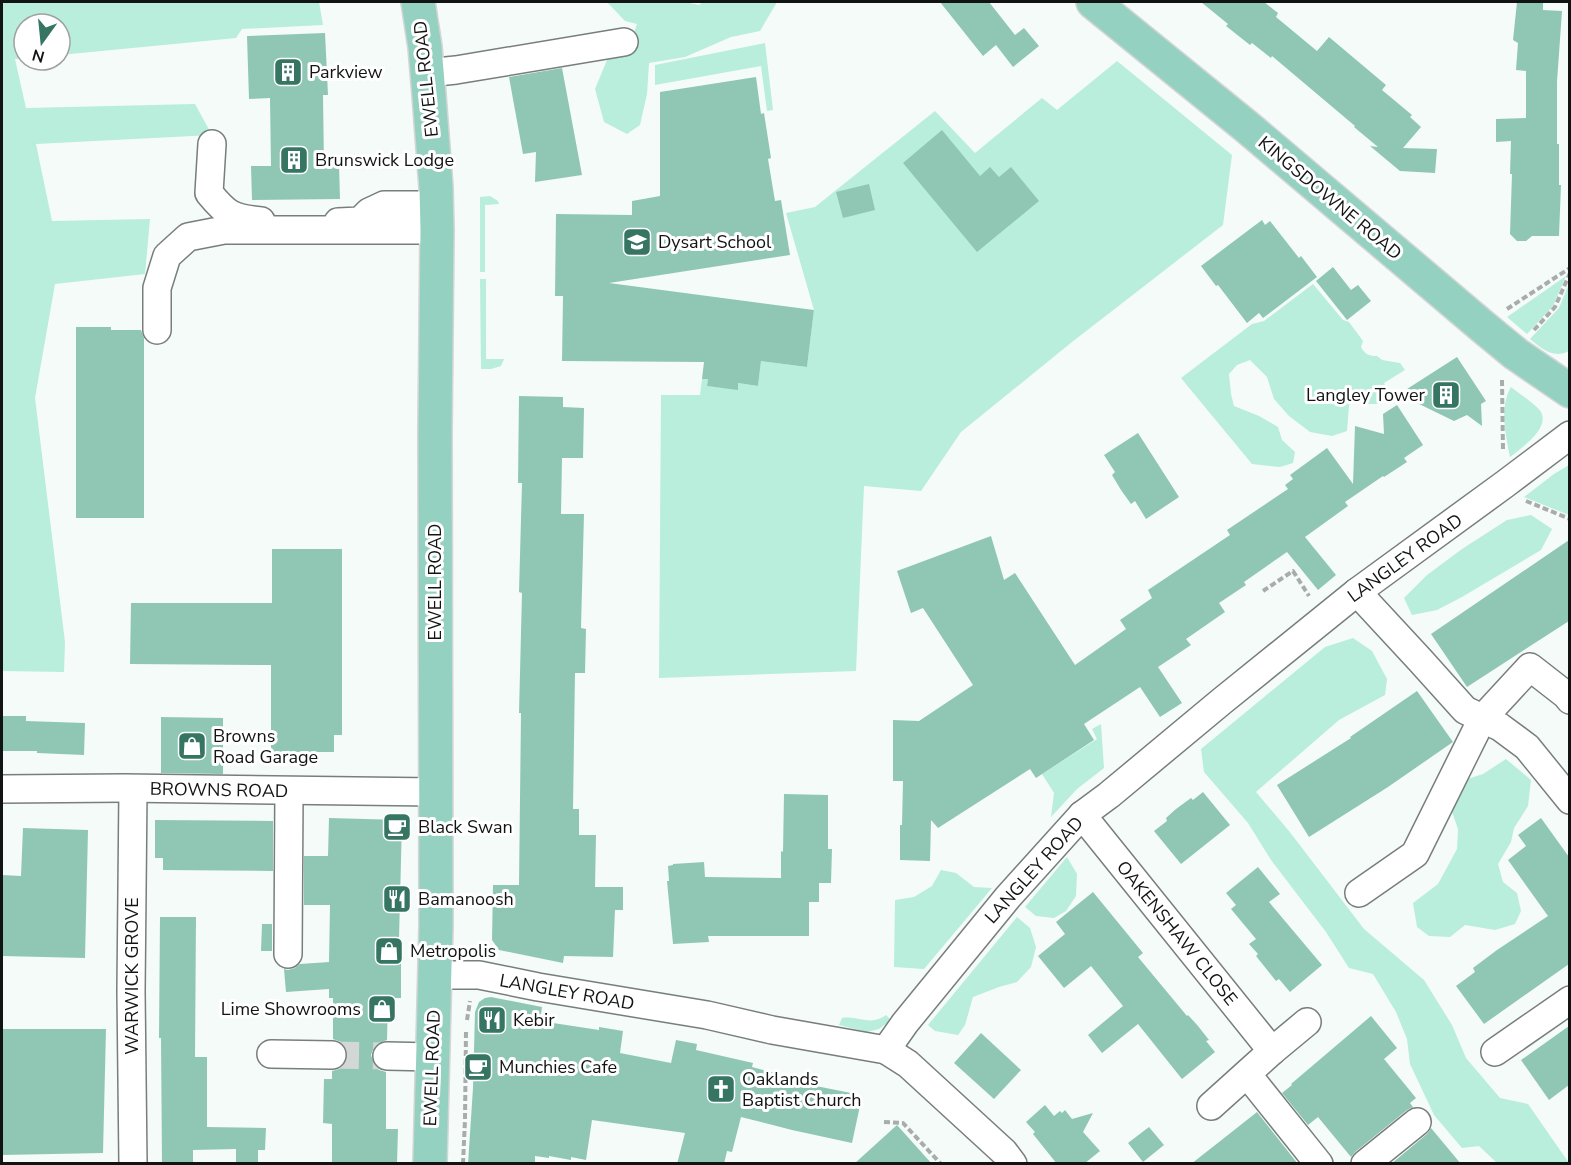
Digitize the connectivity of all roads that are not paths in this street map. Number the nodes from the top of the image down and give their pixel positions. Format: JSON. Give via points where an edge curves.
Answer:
{"nodes":[{"id":1,"x":418,"y":2,"type":"edge"},
{"id":2,"x":1093,"y":2,"type":"edge"},
{"id":3,"x":624,"y":42,"type":"dead end"},
{"id":4,"x":427,"y":73,"type":"junction"},
{"id":5,"x":212,"y":144,"type":"dead end"},
{"id":6,"x":436,"y":217,"type":"junction"},
{"id":7,"x":157,"y":330,"type":"dead end"},
{"id":8,"x":1569,"y":391,"type":"edge"},
{"id":9,"x":1569,"y":435,"type":"edge"},
{"id":10,"x":1357,"y":592,"type":"junction"},
{"id":11,"x":1569,"y":700,"type":"edge"},
{"id":12,"x":1482,"y":719,"type":"junction"},
{"id":13,"x":2,"y":789,"type":"edge"},
{"id":14,"x":133,"y":789,"type":"junction"},
{"id":15,"x":289,"y":791,"type":"junction"},
{"id":16,"x":436,"y":792,"type":"junction"},
{"id":17,"x":1569,"y":800,"type":"edge"},
{"id":18,"x":1082,"y":815,"type":"junction"},
{"id":19,"x":1359,"y":893,"type":"dead end"},
{"id":20,"x":288,"y":954,"type":"dead end"},
{"id":21,"x":435,"y":975,"type":"junction"},
{"id":22,"x":1569,"y":1000,"type":"edge"},
{"id":23,"x":1306,"y":1022,"type":"dead end"},
{"id":24,"x":886,"y":1050,"type":"junction"},
{"id":25,"x":1272,"y":1051,"type":"junction"},
{"id":26,"x":1495,"y":1052,"type":"dead end"},
{"id":27,"x":271,"y":1053,"type":"dead end"},
{"id":28,"x":332,"y":1055,"type":"tunnel mouth"},
{"id":29,"x":387,"y":1056,"type":"tunnel mouth"},
{"id":30,"x":433,"y":1057,"type":"junction"},
{"id":31,"x":1247,"y":1074,"type":"junction"},
{"id":32,"x":1211,"y":1106,"type":"dead end"},
{"id":33,"x":1417,"y":1122,"type":"dead end"},
{"id":34,"x":134,"y":1164,"type":"edge"},
{"id":35,"x":430,"y":1164,"type":"edge"},
{"id":36,"x":1014,"y":1164,"type":"edge"},
{"id":37,"x":1319,"y":1164,"type":"edge"},
{"id":38,"x":1365,"y":1164,"type":"edge"}],
"edges":[{"from":1,"to":4,"type":"main road","name":"EWELL ROAD"},
{"from":2,"to":8,"type":"main road","name":"KINGSDOWNE ROAD","via":[[1516,354]]},
{"from":3,"to":4,"type":"street"},
{"from":4,"to":6,"type":"main road","name":"EWELL ROAD"},
{"from":5,"to":6,"type":"street","via":[[209,193],[221,209],[238,219],[281,223],[360,221],[384,205]]},
{"from":6,"to":7,"type":"street","via":[[224,230],[188,237],[166,256],[157,288]]},
{"from":6,"to":16,"type":"main road","name":"EWELL ROAD"},
{"from":9,"to":10,"type":"street","name":"LANGLEY ROAD"},
{"from":10,"to":12,"type":"street","via":[[1465,710]]},
{"from":10,"to":18,"type":"street","name":"LANGLEY ROAD","via":[[1272,648]]},
{"from":11,"to":12,"type":"street","via":[[1530,667]]},
{"from":12,"to":17,"type":"street","via":[[1527,747]]},
{"from":12,"to":19,"type":"street","via":[[1415,854]]},
{"from":13,"to":14,"type":"street","name":"BROWNS ROAD"},
{"from":14,"to":15,"type":"street","name":"BROWNS ROAD"},
{"from":14,"to":34,"type":"street","name":"WARWICK GROVE"},
{"from":15,"to":16,"type":"street","name":"BROWNS ROAD"},
{"from":15,"to":20,"type":"street"},
{"from":16,"to":21,"type":"main road","name":"EWELL ROAD"},
{"from":18,"to":24,"type":"street","name":"LANGLEY ROAD","via":[[1008,897]]},
{"from":18,"to":25,"type":"street","name":"OAKENSHAW CLOSE"},
{"from":21,"to":24,"type":"street","name":"LANGLEY ROAD","via":[[479,975]]},
{"from":21,"to":30,"type":"main road","name":"EWELL ROAD"},
{"from":22,"to":26,"type":"street"},
{"from":23,"to":25,"type":"street"},
{"from":24,"to":36,"type":"street","via":[[908,1064]]},
{"from":25,"to":31,"type":"street"},
{"from":27,"to":28,"type":"street"},
{"from":29,"to":30,"type":"street"},
{"from":30,"to":35,"type":"main road","name":"EWELL ROAD"},
{"from":31,"to":32,"type":"street"},
{"from":31,"to":37,"type":"street"},
{"from":33,"to":38,"type":"street"}]}
